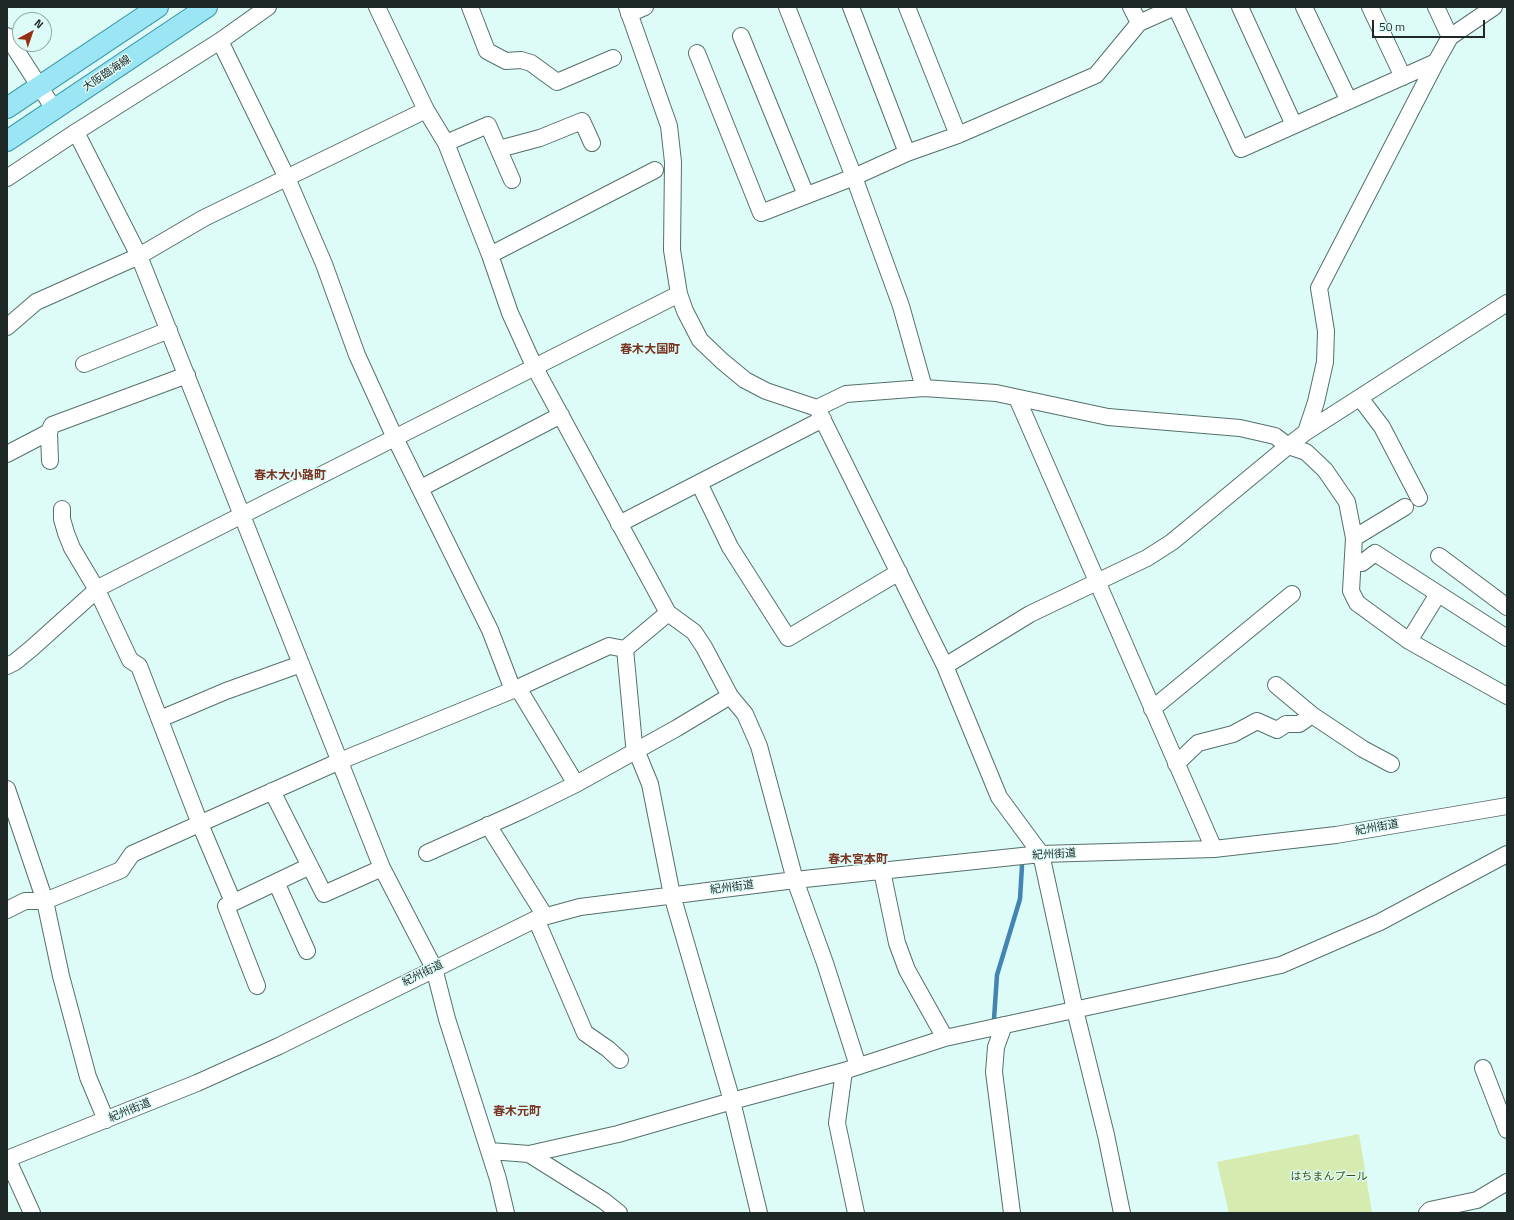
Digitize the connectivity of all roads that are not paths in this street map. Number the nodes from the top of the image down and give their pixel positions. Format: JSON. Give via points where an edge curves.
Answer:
{"nodes":[{"id":1,"x":158,"y":7,"type":"edge"},
{"id":2,"x":206,"y":7,"type":"edge"},
{"id":3,"x":268,"y":7,"type":"edge"},
{"id":4,"x":377,"y":7,"type":"edge"},
{"id":5,"x":470,"y":7,"type":"edge"},
{"id":6,"x":645,"y":7,"type":"edge"},
{"id":7,"x":787,"y":7,"type":"edge"},
{"id":8,"x":851,"y":7,"type":"edge"},
{"id":9,"x":907,"y":7,"type":"edge"},
{"id":10,"x":1132,"y":7,"type":"edge"},
{"id":11,"x":1175,"y":7,"type":"edge"},
{"id":12,"x":1240,"y":7,"type":"edge"},
{"id":13,"x":1304,"y":7,"type":"edge"},
{"id":14,"x":1370,"y":7,"type":"edge"},
{"id":15,"x":1436,"y":7,"type":"edge"},
{"id":16,"x":1494,"y":7,"type":"edge"},
{"id":17,"x":628,"y":10,"type":"edge"},
{"id":18,"x":1139,"y":23,"type":"junction"},
{"id":19,"x":7,"y":36,"type":"edge"},
{"id":20,"x":741,"y":36,"type":"dead end"},
{"id":21,"x":1450,"y":37,"type":"junction"},
{"id":22,"x":220,"y":41,"type":"junction"},
{"id":23,"x":697,"y":53,"type":"dead end"},
{"id":24,"x":613,"y":58,"type":"dead end"},
{"id":25,"x":1436,"y":62,"type":"junction"},
{"id":26,"x":1403,"y":77,"type":"junction"},
{"id":27,"x":39,"y":87,"type":"junction"},
{"id":28,"x":1349,"y":101,"type":"junction"},
{"id":29,"x":7,"y":108,"type":"edge"},
{"id":30,"x":54,"y":109,"type":"junction"},
{"id":31,"x":426,"y":110,"type":"junction"},
{"id":32,"x":1294,"y":125,"type":"junction"},
{"id":33,"x":76,"y":132,"type":"junction"},
{"id":34,"x":958,"y":135,"type":"junction"},
{"id":35,"x":7,"y":140,"type":"edge"},
{"id":36,"x":446,"y":143,"type":"junction"},
{"id":37,"x":592,"y":143,"type":"dead end"},
{"id":38,"x":499,"y":149,"type":"junction"},
{"id":39,"x":907,"y":153,"type":"junction"},
{"id":40,"x":655,"y":170,"type":"dead end"},
{"id":41,"x":854,"y":177,"type":"junction"},
{"id":42,"x":7,"y":178,"type":"edge"},
{"id":43,"x":287,"y":178,"type":"junction"},
{"id":44,"x":512,"y":180,"type":"dead end"},
{"id":45,"x":806,"y":196,"type":"junction"},
{"id":46,"x":490,"y":255,"type":"junction"},
{"id":47,"x":139,"y":256,"type":"junction"},
{"id":48,"x":679,"y":294,"type":"junction"},
{"id":49,"x":1507,"y":303,"type":"edge"},
{"id":50,"x":7,"y":327,"type":"edge"},
{"id":51,"x":169,"y":330,"type":"junction"},
{"id":52,"x":84,"y":364,"type":"dead end"},
{"id":53,"x":535,"y":368,"type":"junction"},
{"id":54,"x":187,"y":375,"type":"junction"},
{"id":55,"x":924,"y":388,"type":"junction"},
{"id":56,"x":1018,"y":398,"type":"junction"},
{"id":57,"x":1360,"y":398,"type":"junction"},
{"id":58,"x":820,"y":413,"type":"junction"},
{"id":59,"x":560,"y":415,"type":"junction"},
{"id":60,"x":48,"y":432,"type":"junction"},
{"id":61,"x":1306,"y":432,"type":"junction"},
{"id":62,"x":395,"y":438,"type":"junction"},
{"id":63,"x":1288,"y":446,"type":"junction"},
{"id":64,"x":7,"y":454,"type":"edge"},
{"id":65,"x":50,"y":461,"type":"dead end"},
{"id":66,"x":699,"y":483,"type":"junction"},
{"id":67,"x":421,"y":488,"type":"junction"},
{"id":68,"x":1419,"y":498,"type":"dead end"},
{"id":69,"x":1405,"y":507,"type":"dead end"},
{"id":70,"x":62,"y":509,"type":"dead end"},
{"id":71,"x":242,"y":515,"type":"junction"},
{"id":72,"x":620,"y":524,"type":"junction"},
{"id":73,"x":1354,"y":538,"type":"junction"},
{"id":74,"x":1439,"y":556,"type":"dead end"},
{"id":75,"x":1353,"y":563,"type":"junction"},
{"id":76,"x":899,"y":572,"type":"junction"},
{"id":77,"x":1097,"y":582,"type":"junction"},
{"id":78,"x":97,"y":590,"type":"junction"},
{"id":79,"x":1292,"y":594,"type":"dead end"},
{"id":80,"x":1438,"y":594,"type":"junction"},
{"id":81,"x":1507,"y":607,"type":"edge"},
{"id":82,"x":668,"y":613,"type":"junction"},
{"id":83,"x":1507,"y":638,"type":"edge"},
{"id":84,"x":1409,"y":641,"type":"junction"},
{"id":85,"x":625,"y":649,"type":"junction"},
{"id":86,"x":301,"y":664,"type":"junction"},
{"id":87,"x":7,"y":666,"type":"edge"},
{"id":88,"x":945,"y":666,"type":"junction"},
{"id":89,"x":1276,"y":684,"type":"dead end"},
{"id":90,"x":515,"y":689,"type":"junction"},
{"id":91,"x":730,"y":696,"type":"junction"},
{"id":92,"x":1507,"y":696,"type":"edge"},
{"id":93,"x":1152,"y":709,"type":"junction"},
{"id":94,"x":1312,"y":715,"type":"junction"},
{"id":95,"x":160,"y":719,"type":"junction"},
{"id":96,"x":636,"y":750,"type":"junction"},
{"id":97,"x":340,"y":761,"type":"junction"},
{"id":98,"x":1176,"y":764,"type":"junction"},
{"id":99,"x":1391,"y":764,"type":"dead end"},
{"id":100,"x":576,"y":784,"type":"junction"},
{"id":101,"x":7,"y":789,"type":"edge"},
{"id":102,"x":272,"y":791,"type":"junction"},
{"id":103,"x":1507,"y":806,"type":"edge"},
{"id":104,"x":200,"y":824,"type":"junction"},
{"id":105,"x":488,"y":825,"type":"junction"},
{"id":106,"x":1214,"y":849,"type":"junction"},
{"id":107,"x":427,"y":853,"type":"dead end"},
{"id":108,"x":1041,"y":854,"type":"junction"},
{"id":109,"x":1507,"y":854,"type":"edge"},
{"id":110,"x":310,"y":866,"type":"junction"},
{"id":111,"x":382,"y":868,"type":"junction"},
{"id":112,"x":882,"y":871,"type":"junction"},
{"id":113,"x":795,"y":880,"type":"junction"},
{"id":114,"x":276,"y":882,"type":"junction"},
{"id":115,"x":672,"y":895,"type":"junction"},
{"id":116,"x":45,"y":901,"type":"junction"},
{"id":117,"x":233,"y":902,"type":"junction"},
{"id":118,"x":7,"y":910,"type":"edge"},
{"id":119,"x":540,"y":917,"type":"junction"},
{"id":120,"x":307,"y":951,"type":"dead end"},
{"id":121,"x":434,"y":968,"type":"junction"},
{"id":122,"x":257,"y":986,"type":"dead end"},
{"id":123,"x":1075,"y":1010,"type":"junction"},
{"id":124,"x":1004,"y":1026,"type":"junction"},
{"id":125,"x":945,"y":1038,"type":"junction"},
{"id":126,"x":620,"y":1060,"type":"dead end"},
{"id":127,"x":1483,"y":1068,"type":"dead end"},
{"id":128,"x":851,"y":1069,"type":"junction"},
{"id":129,"x":732,"y":1101,"type":"junction"},
{"id":130,"x":106,"y":1120,"type":"junction"},
{"id":131,"x":1507,"y":1130,"type":"edge"},
{"id":132,"x":490,"y":1151,"type":"junction"},
{"id":133,"x":529,"y":1154,"type":"junction"},
{"id":134,"x":7,"y":1159,"type":"edge"},
{"id":135,"x":1507,"y":1182,"type":"edge"},
{"id":136,"x":32,"y":1213,"type":"edge"},
{"id":137,"x":506,"y":1213,"type":"edge"},
{"id":138,"x":619,"y":1213,"type":"edge"},
{"id":139,"x":759,"y":1213,"type":"edge"},
{"id":140,"x":856,"y":1213,"type":"edge"},
{"id":141,"x":1012,"y":1213,"type":"edge"},
{"id":142,"x":1122,"y":1213,"type":"edge"},
{"id":143,"x":1427,"y":1213,"type":"edge"}],
"edges":[{"from":1,"to":27,"type":"main road"},
{"from":2,"to":30,"type":"main road","name":"大阪臨海線"},
{"from":3,"to":22,"type":"street"},
{"from":4,"to":31,"type":"street"},
{"from":5,"to":24,"type":"street","via":[[487,51],[506,61],[521,60],[531,63],[557,82]]},
{"from":6,"to":17,"type":"street"},
{"from":7,"to":41,"type":"street"},
{"from":8,"to":39,"type":"street"},
{"from":9,"to":34,"type":"street"},
{"from":10,"to":18,"type":"street"},
{"from":11,"to":18,"type":"street"},
{"from":11,"to":32,"type":"street","via":[[1241,149]]},
{"from":12,"to":32,"type":"street"},
{"from":13,"to":28,"type":"street"},
{"from":14,"to":26,"type":"street"},
{"from":15,"to":21,"type":"street"},
{"from":16,"to":21,"type":"street"},
{"from":17,"to":48,"type":"street","via":[[669,126],[672,162],[672,250]]},
{"from":18,"to":34,"type":"street","via":[[1096,75]]},
{"from":19,"to":27,"type":"street"},
{"from":20,"to":45,"type":"street"},
{"from":21,"to":25,"type":"street"},
{"from":22,"to":33,"type":"street"},
{"from":22,"to":43,"type":"street"},
{"from":23,"to":45,"type":"street","via":[[761,213]]},
{"from":25,"to":26,"type":"street"},
{"from":25,"to":61,"type":"street","via":[[1319,288],[1326,331],[1325,362]]},
{"from":26,"to":28,"type":"street"},
{"from":27,"to":29,"type":"main road"},
{"from":27,"to":30,"type":"street"},
{"from":28,"to":32,"type":"street"},
{"from":30,"to":35,"type":"main road","name":"大阪臨海線"},
{"from":31,"to":36,"type":"street"},
{"from":31,"to":43,"type":"street"},
{"from":33,"to":42,"type":"street"},
{"from":33,"to":47,"type":"street"},
{"from":34,"to":39,"type":"street"},
{"from":36,"to":38,"type":"street","via":[[488,125]]},
{"from":36,"to":46,"type":"street"},
{"from":37,"to":38,"type":"street","via":[[582,122],[540,138]]},
{"from":38,"to":44,"type":"street"},
{"from":39,"to":41,"type":"street"},
{"from":40,"to":46,"type":"street"},
{"from":41,"to":45,"type":"street"},
{"from":41,"to":55,"type":"street","via":[[901,306]]},
{"from":43,"to":47,"type":"street","via":[[204,218]]},
{"from":43,"to":62,"type":"street","via":[[324,264],[357,355]]},
{"from":46,"to":53,"type":"street","via":[[510,313]]},
{"from":47,"to":50,"type":"street","via":[[36,302]]},
{"from":47,"to":51,"type":"street"},
{"from":48,"to":53,"type":"street"},
{"from":48,"to":58,"type":"street","via":[[700,340],[722,361],[746,380],[766,391]]},
{"from":49,"to":57,"type":"street"},
{"from":51,"to":52,"type":"street"},
{"from":51,"to":54,"type":"street"},
{"from":53,"to":59,"type":"street"},
{"from":53,"to":62,"type":"street"},
{"from":54,"to":60,"type":"street","via":[[52,425]]},
{"from":54,"to":71,"type":"street"},
{"from":55,"to":56,"type":"street","via":[[996,393]]},
{"from":55,"to":58,"type":"street","via":[[846,394]]},
{"from":56,"to":63,"type":"street","via":[[1108,417],[1240,428],[1275,436]]},
{"from":56,"to":77,"type":"street"},
{"from":57,"to":61,"type":"street"},
{"from":57,"to":68,"type":"street","via":[[1382,427]]},
{"from":58,"to":66,"type":"street"},
{"from":58,"to":76,"type":"street"},
{"from":59,"to":67,"type":"street"},
{"from":59,"to":72,"type":"street"},
{"from":60,"to":64,"type":"street"},
{"from":60,"to":65,"type":"street"},
{"from":61,"to":63,"type":"street"},
{"from":62,"to":67,"type":"street"},
{"from":62,"to":71,"type":"street"},
{"from":63,"to":73,"type":"street","via":[[1306,452],[1325,470],[1346,502]]},
{"from":63,"to":77,"type":"street","via":[[1172,542],[1147,558]]},
{"from":66,"to":72,"type":"street"},
{"from":66,"to":76,"type":"street","via":[[730,547],[788,638]]},
{"from":67,"to":90,"type":"street","via":[[490,630]]},
{"from":69,"to":73,"type":"street"},
{"from":70,"to":78,"type":"street","via":[[62,519],[72,548]]},
{"from":71,"to":78,"type":"street"},
{"from":71,"to":86,"type":"street"},
{"from":72,"to":82,"type":"street"},
{"from":73,"to":75,"type":"street"},
{"from":74,"to":81,"type":"street"},
{"from":75,"to":80,"type":"street","via":[[1362,562],[1375,553]]},
{"from":75,"to":84,"type":"street","via":[[1351,591],[1357,603]]},
{"from":76,"to":88,"type":"street"},
{"from":77,"to":88,"type":"street","via":[[1030,614]]},
{"from":77,"to":93,"type":"street"},
{"from":78,"to":87,"type":"street","via":[[32,648]]},
{"from":78,"to":95,"type":"street","via":[[130,660],[139,666]]},
{"from":79,"to":93,"type":"street"},
{"from":80,"to":83,"type":"street"},
{"from":80,"to":84,"type":"street"},
{"from":82,"to":85,"type":"street"},
{"from":82,"to":91,"type":"street","via":[[694,632]]},
{"from":84,"to":92,"type":"street"},
{"from":85,"to":90,"type":"street","via":[[609,646]]},
{"from":85,"to":96,"type":"street"},
{"from":86,"to":95,"type":"street","via":[[226,691]]},
{"from":86,"to":97,"type":"street"},
{"from":88,"to":108,"type":"street","via":[[999,797]]},
{"from":89,"to":94,"type":"street"},
{"from":90,"to":97,"type":"street"},
{"from":90,"to":100,"type":"street"},
{"from":91,"to":96,"type":"street"},
{"from":91,"to":113,"type":"street","via":[[745,714],[759,746]]},
{"from":93,"to":98,"type":"street"},
{"from":94,"to":98,"type":"street","via":[[1299,724],[1286,724],[1277,730],[1257,721],[1233,734],[1198,743]]},
{"from":94,"to":99,"type":"street","via":[[1363,749]]},
{"from":95,"to":104,"type":"street"},
{"from":96,"to":100,"type":"street"},
{"from":96,"to":115,"type":"street","via":[[650,784]]},
{"from":97,"to":102,"type":"street"},
{"from":97,"to":111,"type":"street"},
{"from":98,"to":106,"type":"street"},
{"from":100,"to":105,"type":"street"},
{"from":101,"to":116,"type":"street"},
{"from":102,"to":104,"type":"street"},
{"from":102,"to":110,"type":"street"},
{"from":103,"to":106,"type":"street","name":"紀州街道","via":[[1336,835]]},
{"from":104,"to":116,"type":"street","via":[[132,854],[121,870]]},
{"from":104,"to":117,"type":"street"},
{"from":105,"to":107,"type":"street"},
{"from":105,"to":119,"type":"street"},
{"from":106,"to":108,"type":"street","name":"紀州街道"},
{"from":108,"to":112,"type":"street","name":"紀州街道"},
{"from":108,"to":123,"type":"street"},
{"from":109,"to":123,"type":"street","via":[[1380,922],[1281,965]]},
{"from":110,"to":111,"type":"street","via":[[324,894]]},
{"from":110,"to":114,"type":"street"},
{"from":111,"to":121,"type":"street"},
{"from":112,"to":113,"type":"street","name":"紀州街道"},
{"from":112,"to":125,"type":"street","via":[[898,943],[907,970]]},
{"from":113,"to":115,"type":"street","name":"紀州街道"},
{"from":113,"to":128,"type":"street","via":[[825,963]]},
{"from":114,"to":117,"type":"street"},
{"from":114,"to":120,"type":"street"},
{"from":115,"to":119,"type":"street","name":"紀州街道","via":[[580,906]]},
{"from":115,"to":129,"type":"street"},
{"from":116,"to":118,"type":"street","via":[[25,901]]},
{"from":116,"to":130,"type":"street","via":[[61,976],[88,1077]]},
{"from":117,"to":122,"type":"street","via":[[226,906]]},
{"from":119,"to":121,"type":"street","name":"紀州街道"},
{"from":119,"to":126,"type":"street","via":[[585,1033]]},
{"from":121,"to":130,"type":"street","name":"紀州街道","via":[[279,1046]]},
{"from":121,"to":132,"type":"street","via":[[446,1019]]},
{"from":123,"to":124,"type":"street"},
{"from":123,"to":142,"type":"street","via":[[1106,1135]]},
{"from":124,"to":125,"type":"street"},
{"from":124,"to":141,"type":"street","via":[[996,1047],[994,1072]]},
{"from":125,"to":128,"type":"street"},
{"from":127,"to":131,"type":"street"},
{"from":128,"to":129,"type":"street"},
{"from":128,"to":140,"type":"street","via":[[837,1123]]},
{"from":129,"to":133,"type":"street","via":[[618,1134]]},
{"from":129,"to":139,"type":"street"},
{"from":130,"to":134,"type":"street","name":"紀州街道"},
{"from":132,"to":133,"type":"street"},
{"from":132,"to":137,"type":"street"},
{"from":133,"to":138,"type":"street"},
{"from":134,"to":136,"type":"street"},
{"from":135,"to":143,"type":"street","via":[[1477,1200],[1430,1210]]}]}
